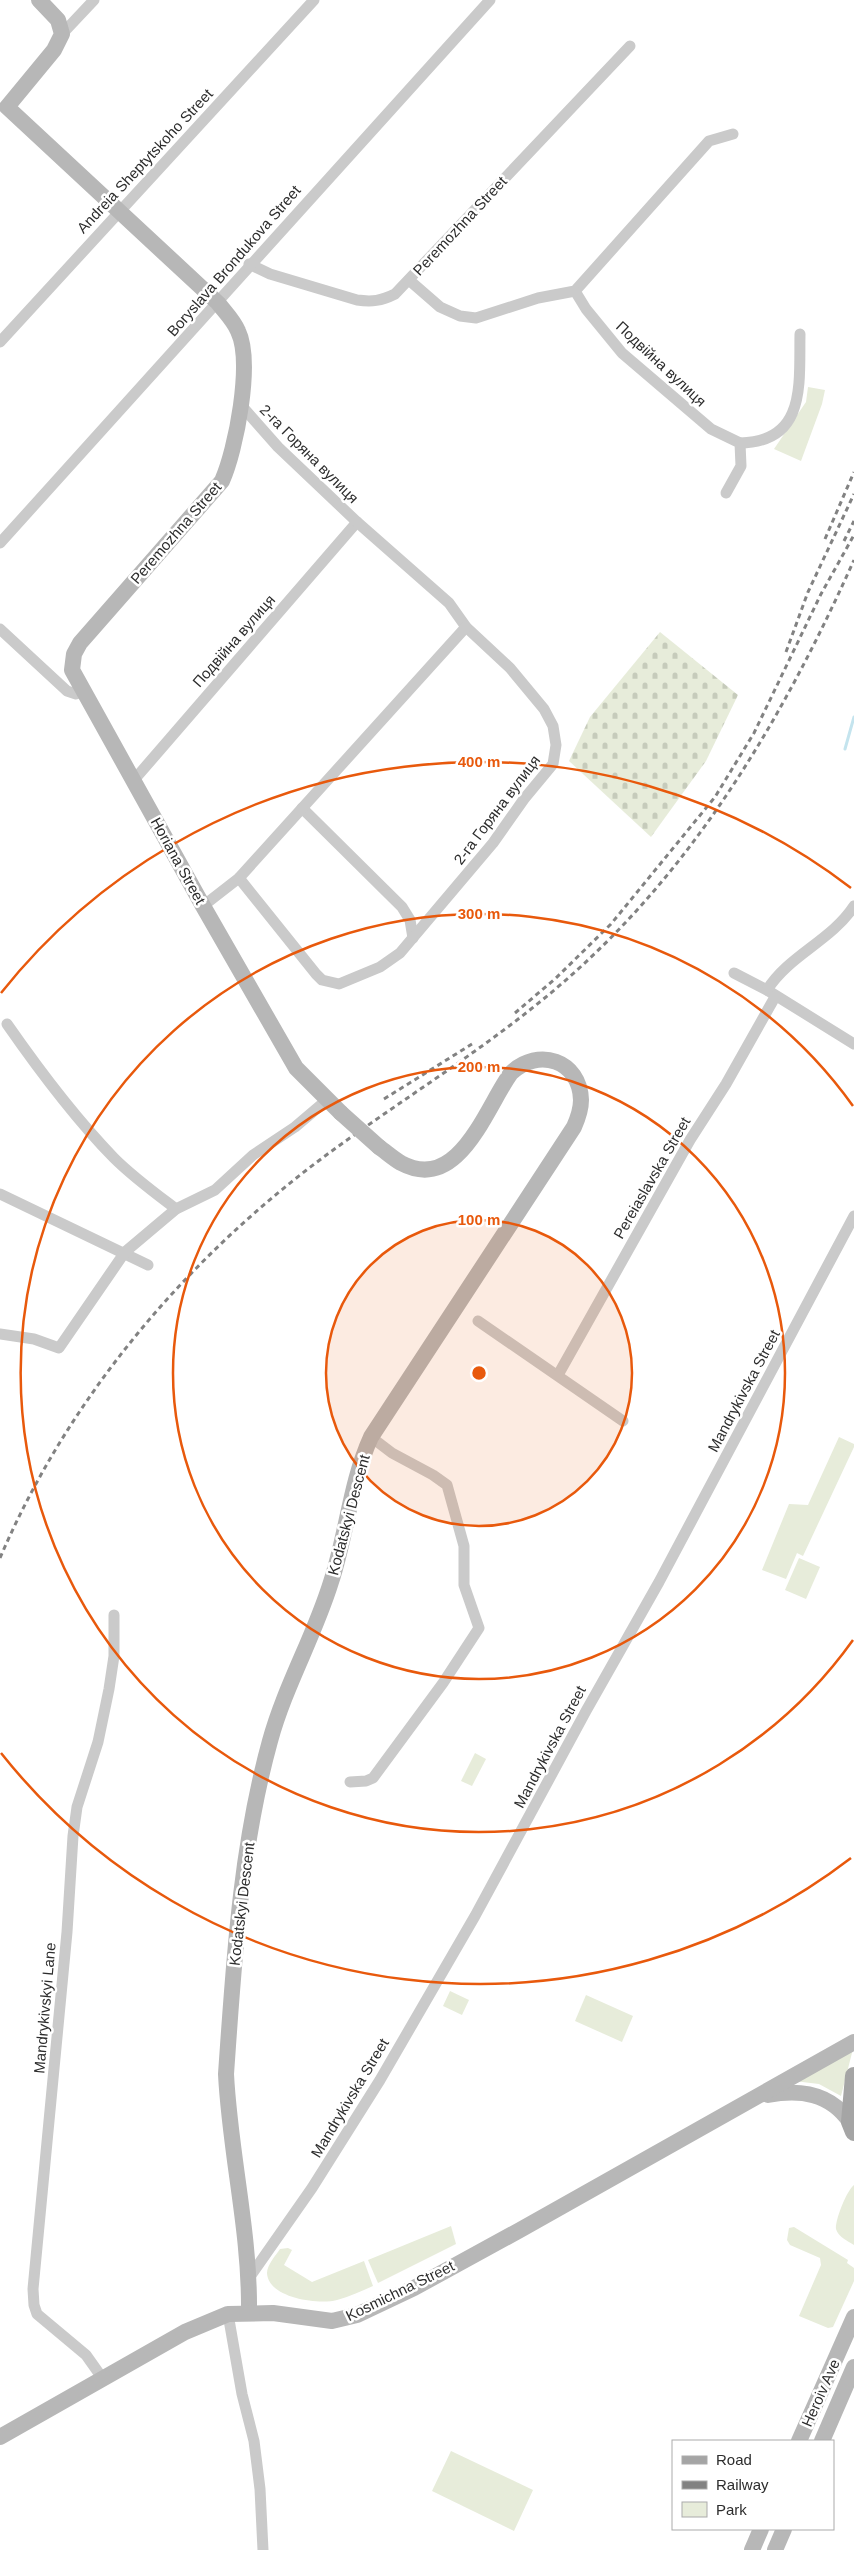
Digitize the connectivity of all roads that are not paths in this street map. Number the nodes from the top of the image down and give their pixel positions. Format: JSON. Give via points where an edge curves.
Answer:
{"nodes":[{"id":1,"x":39,"y":0,"type":"edge"},
{"id":2,"x":94,"y":0,"type":"edge"},
{"id":3,"x":314,"y":0,"type":"edge"},
{"id":4,"x":490,"y":0,"type":"edge"},
{"id":5,"x":62,"y":34,"type":"junction"},
{"id":6,"x":630,"y":46,"type":"dead end"},
{"id":7,"x":4,"y":111,"type":"edge"},
{"id":8,"x":732,"y":134,"type":"dead end"},
{"id":9,"x":119,"y":211,"type":"junction"},
{"id":10,"x":249,"y":264,"type":"junction"},
{"id":11,"x":409,"y":280,"type":"junction"},
{"id":12,"x":575,"y":291,"type":"junction"},
{"id":13,"x":218,"y":303,"type":"junction"},
{"id":14,"x":800,"y":334,"type":"dead end"},
{"id":15,"x":0,"y":342,"type":"edge"},
{"id":16,"x":240,"y":404,"type":"junction"},
{"id":17,"x":740,"y":443,"type":"junction"},
{"id":18,"x":726,"y":493,"type":"dead end"},
{"id":19,"x":357,"y":522,"type":"junction"},
{"id":20,"x":0,"y":543,"type":"edge"},
{"id":21,"x":466,"y":627,"type":"junction"},
{"id":22,"x":0,"y":629,"type":"edge"},
{"id":23,"x":83,"y":691,"type":"junction"},
{"id":24,"x":134,"y":780,"type":"junction"},
{"id":25,"x":302,"y":808,"type":"junction"},
{"id":26,"x":239,"y":878,"type":"junction"},
{"id":27,"x":203,"y":906,"type":"junction"},
{"id":28,"x":854,"y":906,"type":"edge"},
{"id":29,"x":414,"y":938,"type":"junction"},
{"id":30,"x":734,"y":973,"type":"dead end"},
{"id":31,"x":771,"y":993,"type":"junction"},
{"id":32,"x":7,"y":1024,"type":"dead end"},
{"id":33,"x":854,"y":1044,"type":"edge"},
{"id":34,"x":328,"y":1099,"type":"junction"},
{"id":35,"x":342,"y":1113,"type":"joint"},
{"id":36,"x":0,"y":1194,"type":"edge"},
{"id":37,"x":176,"y":1209,"type":"junction"},
{"id":38,"x":854,"y":1216,"type":"edge"},
{"id":39,"x":125,"y":1252,"type":"junction"},
{"id":40,"x":148,"y":1265,"type":"dead end"},
{"id":41,"x":478,"y":1321,"type":"dead end"},
{"id":42,"x":0,"y":1334,"type":"edge"},
{"id":43,"x":558,"y":1375,"type":"junction"},
{"id":44,"x":622,"y":1421,"type":"dead end"},
{"id":45,"x":371,"y":1437,"type":"junction"},
{"id":46,"x":114,"y":1615,"type":"dead end"},
{"id":47,"x":350,"y":1782,"type":"dead end"},
{"id":48,"x":854,"y":2042,"type":"edge"},
{"id":49,"x":854,"y":2076,"type":"edge"},
{"id":50,"x":758,"y":2096,"type":"junction"},
{"id":51,"x":852,"y":2127,"type":"edge"},
{"id":52,"x":249,"y":2278,"type":"junction"},
{"id":53,"x":249,"y":2312,"type":"junction"},
{"id":54,"x":228,"y":2314,"type":"junction"},
{"id":55,"x":854,"y":2317,"type":"edge"},
{"id":56,"x":854,"y":2367,"type":"edge"},
{"id":57,"x":103,"y":2379,"type":"junction"},
{"id":58,"x":0,"y":2437,"type":"edge"},
{"id":59,"x":800,"y":2440,"type":"edge"},
{"id":60,"x":822,"y":2440,"type":"edge"},
{"id":61,"x":761,"y":2530,"type":"edge"},
{"id":62,"x":784,"y":2530,"type":"edge"},
{"id":63,"x":264,"y":2550,"type":"edge"},
{"id":64,"x":752,"y":2550,"type":"edge"},
{"id":65,"x":775,"y":2550,"type":"edge"}],
"edges":[{"from":1,"to":5,"type":"street","via":[[58,20]]},
{"from":2,"to":5,"type":"street"},
{"from":3,"to":9,"type":"street","name":"Andreia Sheptytskoho Street"},
{"from":4,"to":10,"type":"street","name":"Boryslava Brondukova Street"},
{"from":5,"to":7,"type":"street","via":[[54,50]]},
{"from":6,"to":11,"type":"street","name":"Peremozhna Street"},
{"from":7,"to":9,"type":"street","name":"Peremozhna Street"},
{"from":8,"to":12,"type":"street","via":[[709,141]]},
{"from":9,"to":13,"type":"street","name":"Peremozhna Street"},
{"from":9,"to":15,"type":"street","name":"Andreia Sheptytskoho Street"},
{"from":10,"to":11,"type":"street","name":"Peremozhna Street","via":[[278,277],[370,302],[395,294]]},
{"from":10,"to":13,"type":"street","name":"Boryslava Brondukova Street"},
{"from":11,"to":12,"type":"street","via":[[440,307],[460,316],[476,318],[538,298]]},
{"from":12,"to":17,"type":"street","name":"Подвійна вулиця","via":[[622,353],[711,429]]},
{"from":13,"to":16,"type":"street","name":"Peremozhna Street","via":[[238,331],[244,349]]},
{"from":13,"to":20,"type":"street","name":"Boryslava Brondukova Street"},
{"from":14,"to":17,"type":"street","via":[[798,391],[794,410],[784,429],[752,443]]},
{"from":16,"to":19,"type":"street","name":"2-га Горяна вулиця","via":[[278,448]]},
{"from":16,"to":23,"type":"street","name":"Peremozhna Street","via":[[229,464],[222,481],[74,654],[72,670]]},
{"from":17,"to":18,"type":"street","via":[[741,466]]},
{"from":19,"to":21,"type":"street","name":"2-га Горяна вулиця","via":[[449,603]]},
{"from":19,"to":24,"type":"street","name":"Подвійна вулиця"},
{"from":21,"to":25,"type":"street"},
{"from":21,"to":29,"type":"street","name":"2-га Горяна вулиця","via":[[510,668],[544,709],[553,726],[556,745],[553,764],[494,843]]},
{"from":22,"to":23,"type":"street","via":[[67,691],[76,694]]},
{"from":23,"to":24,"type":"street","name":"Horiana Street"},
{"from":24,"to":27,"type":"street","name":"Horiana Street"},
{"from":25,"to":26,"type":"street"},
{"from":25,"to":29,"type":"street","via":[[402,908],[410,920]]},
{"from":26,"to":27,"type":"street"},
{"from":26,"to":29,"type":"street","name":"2-га Горяна вулиця","via":[[316,974],[330,983],[348,981],[380,967],[400,954]]},
{"from":27,"to":34,"type":"street","name":"Horiana Street","via":[[296,1068]]},
{"from":28,"to":31,"type":"street","name":"Pereiaslavska Street","via":[[844,922],[784,968]]},
{"from":30,"to":31,"type":"street"},
{"from":31,"to":33,"type":"street"},
{"from":31,"to":43,"type":"street","name":"Pereiaslavska Street","via":[[726,1084],[685,1149]]},
{"from":32,"to":37,"type":"street","via":[[42,1074],[114,1158]]},
{"from":34,"to":35,"type":"street","name":"Horiana Street"},
{"from":34,"to":37,"type":"street","via":[[295,1127],[253,1155],[215,1190]]},
{"from":35,"to":45,"type":"street","name":"Kodatskyi Descent","bridge":true,"via":[[401,1163],[432,1168],[448,1162],[474,1137],[511,1073],[520,1064],[543,1058],[555,1061],[566,1068],[579,1088],[580,1113],[574,1127]]},
{"from":36,"to":39,"type":"street"},
{"from":37,"to":39,"type":"street"},
{"from":38,"to":52,"type":"street","name":"Mandrykivska Street","via":[[659,1582],[475,1916],[370,2096],[312,2188]]},
{"from":39,"to":40,"type":"street"},
{"from":39,"to":42,"type":"street","via":[[59,1348],[34,1339]]},
{"from":41,"to":43,"type":"street"},
{"from":43,"to":44,"type":"street"},
{"from":45,"to":47,"type":"street","via":[[446,1485],[464,1546],[464,1585],[479,1628],[374,1778]]},
{"from":45,"to":52,"type":"street","name":"Kodatskyi Descent","via":[[357,1475],[321,1615],[286,1693],[270,1742],[241,1889],[226,2074]]},
{"from":46,"to":57,"type":"street","name":"Mandrykivskyi Lane","via":[[114,1656],[108,1696],[98,1742],[77,1807],[73,1836],[33,2289],[37,2314],[86,2355]]},
{"from":48,"to":50,"type":"street","name":"Kosmichna Street"},
{"from":49,"to":51,"type":"main road","via":[[850,2100]]},
{"from":50,"to":51,"type":"street","name":"Kosmichna Street","via":[[787,2091],[820,2096],[833,2105]]},
{"from":50,"to":53,"type":"street","name":"Kosmichna Street","via":[[414,2288],[357,2315],[324,2321]]},
{"from":52,"to":53,"type":"street","name":"Kodatskyi Descent"},
{"from":53,"to":54,"type":"street","name":"Kosmichna Street"},
{"from":54,"to":57,"type":"street","name":"Kosmichna Street","via":[[185,2332]]},
{"from":54,"to":63,"type":"street","via":[[254,2441]]},
{"from":55,"to":59,"type":"street","name":"Heroiv Ave"},
{"from":56,"to":60,"type":"street","name":"Heroiv Ave"},
{"from":57,"to":58,"type":"street","name":"Kosmichna Street"},
{"from":61,"to":64,"type":"street"},
{"from":62,"to":65,"type":"street"}]}
